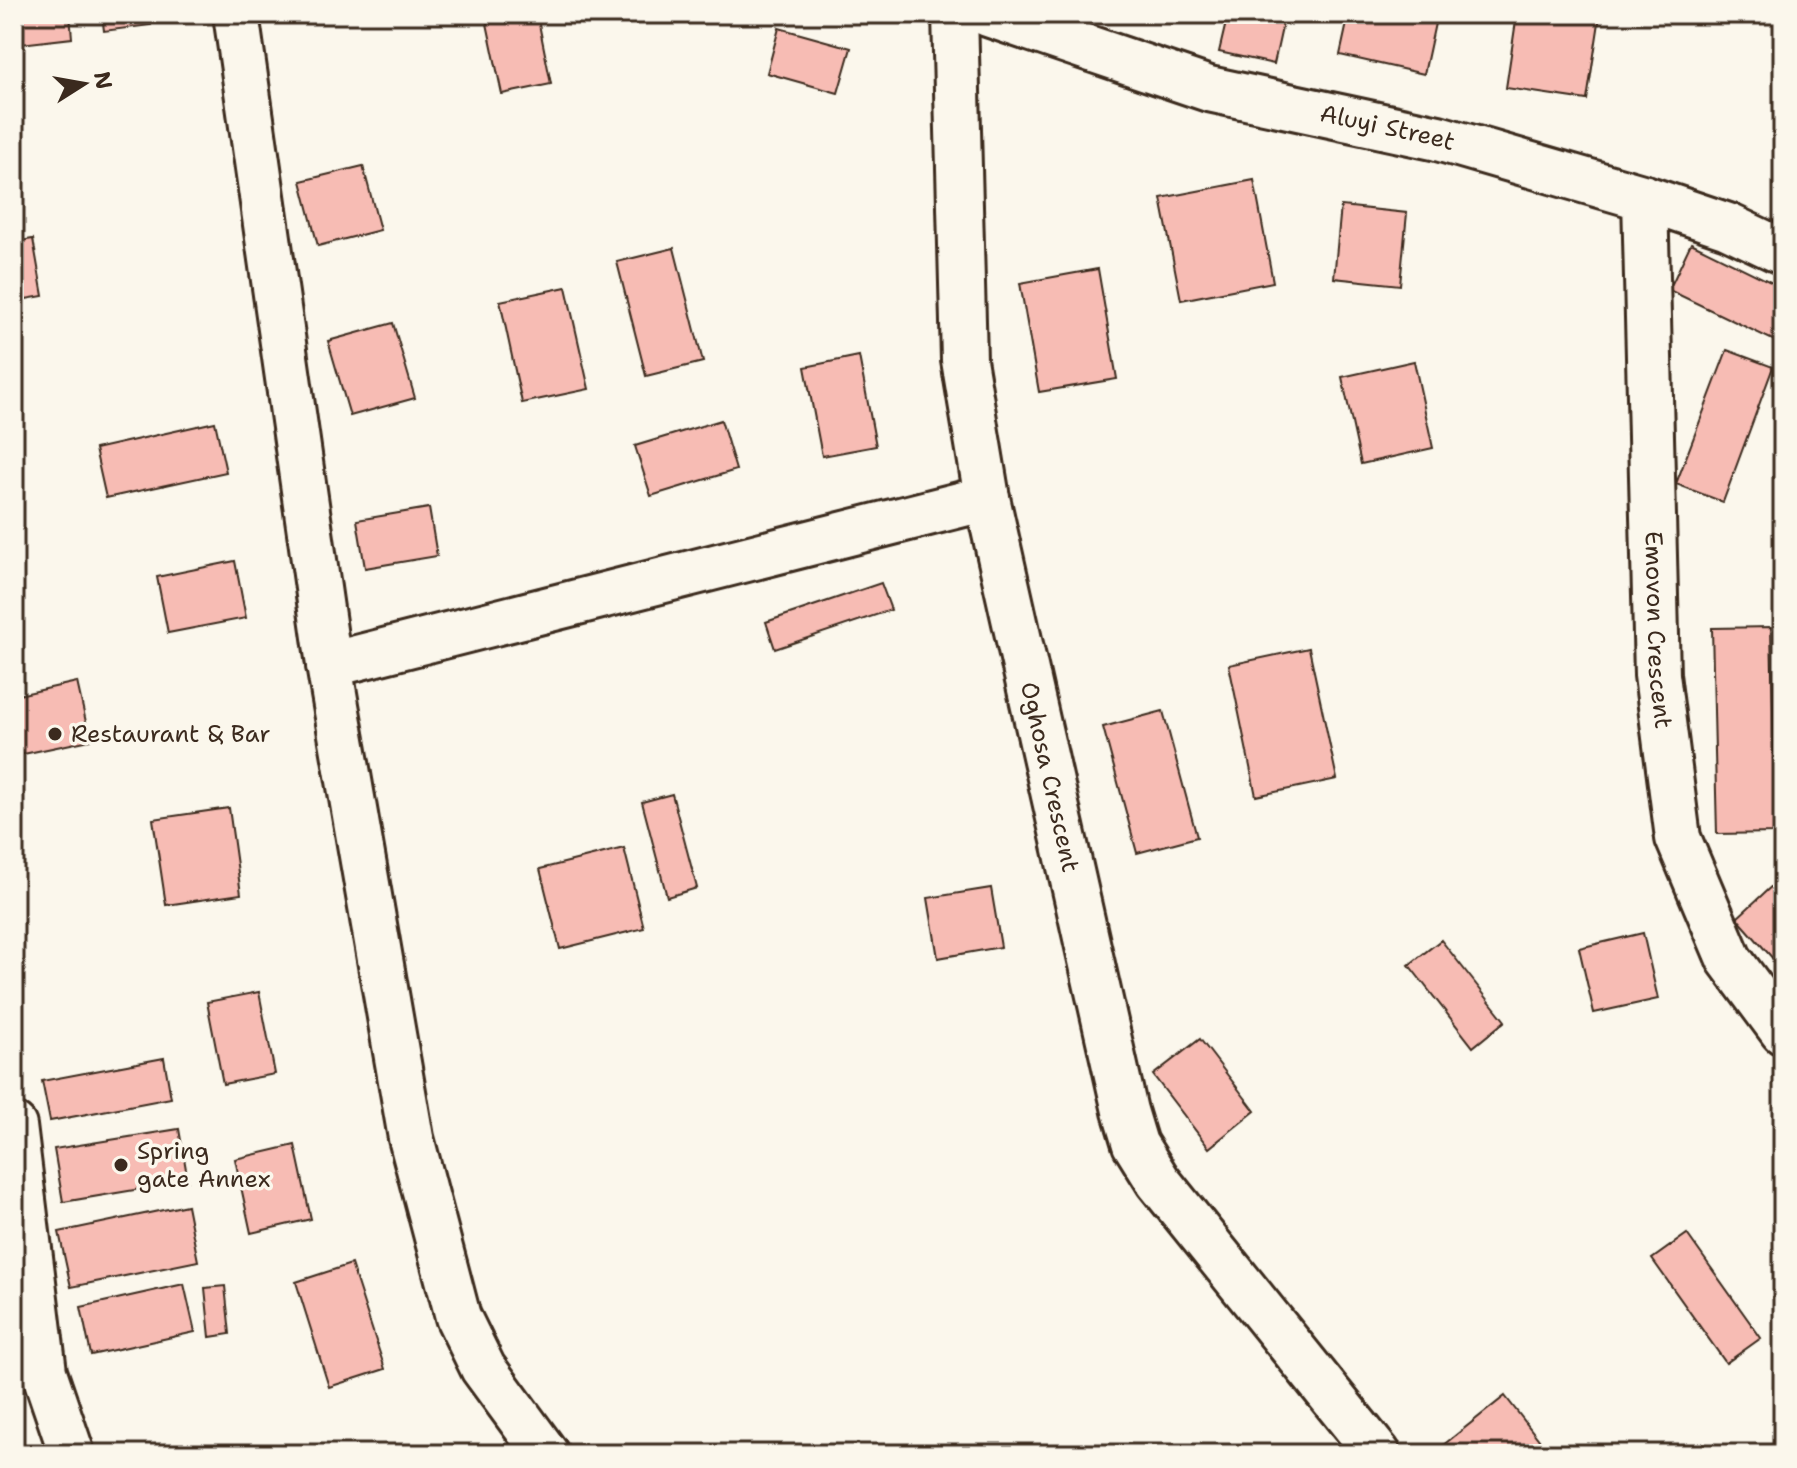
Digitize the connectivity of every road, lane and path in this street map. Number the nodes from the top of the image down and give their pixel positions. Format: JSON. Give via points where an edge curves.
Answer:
{"nodes":[{"id":1,"x":236,"y":14,"type":"edge"},
{"id":2,"x":955,"y":14,"type":"edge"},
{"id":3,"x":988,"y":14,"type":"edge"},
{"id":4,"x":1645,"y":198,"type":"junction"},
{"id":5,"x":1783,"y":252,"type":"edge"},
{"id":6,"x":987,"y":498,"type":"junction"},
{"id":7,"x":329,"y":665,"type":"junction"},
{"id":8,"x":1783,"y":1032,"type":"edge"},
{"id":9,"x":14,"y":1126,"type":"edge"},
{"id":10,"x":72,"y":1454,"type":"edge"},
{"id":11,"x":546,"y":1454,"type":"edge"},
{"id":12,"x":1378,"y":1454,"type":"edge"}],
"edges":[{"from":1,"to":7,"type":"street"},
{"from":2,"to":6,"type":"street","name":"Oghosa Crescent","via":[[964,360]]},
{"from":3,"to":4,"type":"street","name":"Aluyi Street","via":[[1209,89],[1438,138]]},
{"from":4,"to":5,"type":"street","name":"Aluyi Street","via":[[1728,226]]},
{"from":4,"to":8,"type":"street","name":"Emovon Crescent","via":[[1657,675],[1678,838],[1729,959]]},
{"from":6,"to":7,"type":"street"},
{"from":6,"to":12,"type":"street","name":"Oghosa Crescent","via":[[1135,1144],[1158,1181]]},
{"from":7,"to":11,"type":"street","via":[[411,1138],[458,1317],[483,1368]]},
{"from":9,"to":10,"type":"street","via":[[44,1372]]}]}
